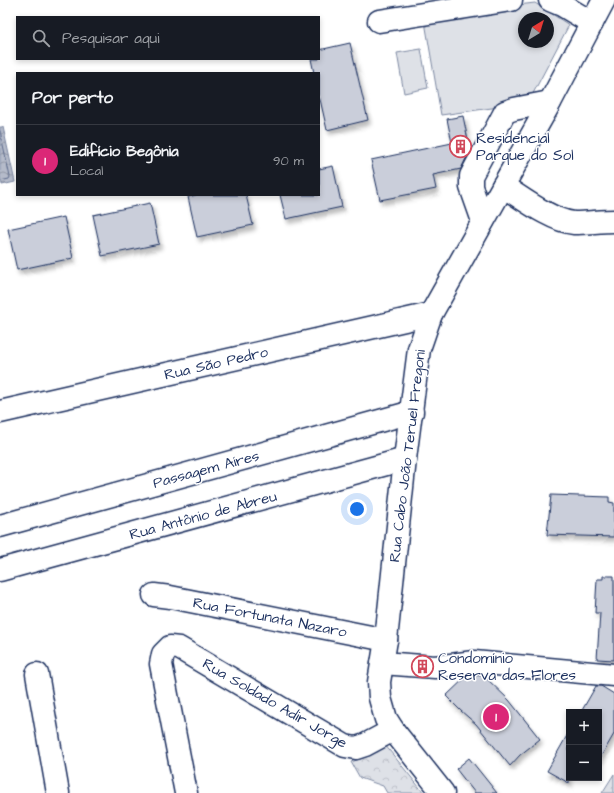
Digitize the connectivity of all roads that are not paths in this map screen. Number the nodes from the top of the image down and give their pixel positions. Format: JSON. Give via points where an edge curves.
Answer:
{"nodes":[{"id":1,"x":511,"y":0,"type":"edge"},
{"id":2,"x":550,"y":0,"type":"edge"},
{"id":3,"x":604,"y":0,"type":"edge"},
{"id":4,"x":379,"y":21,"type":"dead end"},
{"id":5,"x":592,"y":23,"type":"junction"},
{"id":6,"x":550,"y":102,"type":"junction"},
{"id":7,"x":503,"y":186,"type":"junction"},
{"id":8,"x":483,"y":221,"type":"junction"},
{"id":9,"x":614,"y":221,"type":"edge"},
{"id":10,"x":431,"y":314,"type":"junction"},
{"id":11,"x":0,"y":412,"type":"edge"},
{"id":12,"x":412,"y":412,"type":"junction"},
{"id":13,"x":405,"y":459,"type":"junction"},
{"id":14,"x":0,"y":526,"type":"edge"},
{"id":15,"x":0,"y":570,"type":"edge"},
{"id":16,"x":154,"y":595,"type":"dead end"},
{"id":17,"x":386,"y":640,"type":"junction"},
{"id":18,"x":382,"y":664,"type":"junction"},
{"id":19,"x":37,"y":674,"type":"dead end"},
{"id":20,"x":614,"y":675,"type":"edge"},
{"id":21,"x":393,"y":730,"type":"junction"},
{"id":22,"x":58,"y":793,"type":"edge"},
{"id":23,"x":186,"y":793,"type":"edge"},
{"id":24,"x":443,"y":793,"type":"edge"}],
"edges":[{"from":1,"to":4,"type":"street"},
{"from":2,"to":5,"type":"street","via":[[562,4]]},
{"from":3,"to":5,"type":"street","name":"Rua Cabo João Teruel Fregoni"},
{"from":5,"to":6,"type":"street","name":"Rua Cabo João Teruel Fregoni"},
{"from":6,"to":7,"type":"street","name":"Rua Cabo João Teruel Fregoni"},
{"from":6,"to":8,"type":"street","via":[[506,112],[471,176],[471,187]]},
{"from":7,"to":8,"type":"street","name":"Rua Cabo João Teruel Fregoni"},
{"from":7,"to":9,"type":"street","via":[[562,220],[574,223]]},
{"from":8,"to":10,"type":"street","name":"Rua Cabo João Teruel Fregoni"},
{"from":10,"to":11,"type":"street","name":"Rua São Pedro"},
{"from":10,"to":12,"type":"street","name":"Rua Cabo João Teruel Fregoni","via":[[419,349]]},
{"from":12,"to":13,"type":"street","name":"Rua Cabo João Teruel Fregoni"},
{"from":12,"to":14,"type":"street","name":"Passagem Aíres"},
{"from":13,"to":15,"type":"street","name":"Rua Antônio de Abreu"},
{"from":13,"to":17,"type":"street","name":"Rua Cabo João Teruel Fregoni"},
{"from":16,"to":17,"type":"street","name":"Rua Fortunata Nazaro"},
{"from":17,"to":18,"type":"street","name":"Rua Cabo João Teruel Fregoni"},
{"from":18,"to":20,"type":"street","via":[[435,668],[474,662]]},
{"from":18,"to":21,"type":"street","name":"Rua Cabo João Teruel Fregoni","via":[[380,698],[386,719]]},
{"from":19,"to":22,"type":"street"},
{"from":21,"to":23,"type":"street","name":"Rua Soldado Adir Jorge","via":[[365,745],[356,748],[345,746],[180,648],[170,647],[164,654],[161,664]]},
{"from":21,"to":24,"type":"street","name":"Rua Cabo João Teruel Fregoni"}]}
